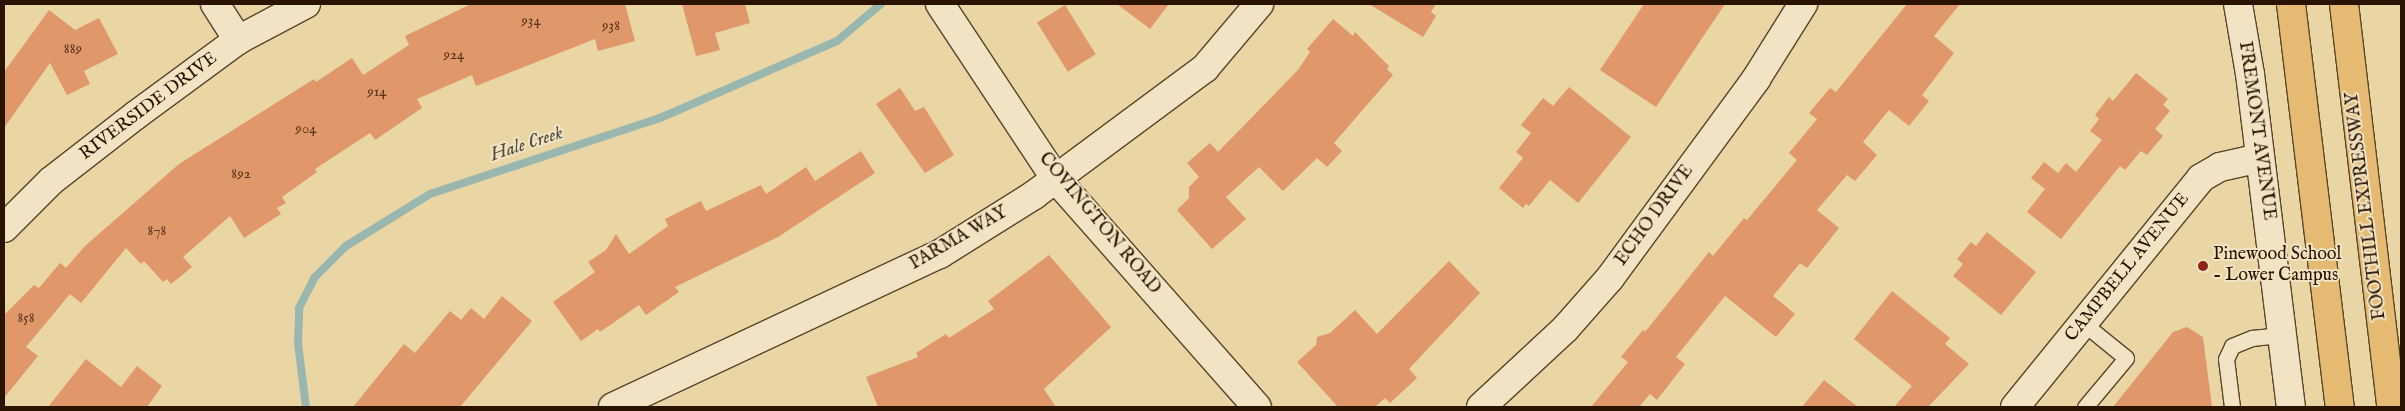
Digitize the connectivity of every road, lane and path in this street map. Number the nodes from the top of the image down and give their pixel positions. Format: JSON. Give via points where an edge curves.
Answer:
{"nodes":[{"id":1,"x":215,"y":4,"type":"edge"},
{"id":2,"x":306,"y":4,"type":"edge"},
{"id":3,"x":940,"y":4,"type":"edge"},
{"id":4,"x":1259,"y":4,"type":"edge"},
{"id":5,"x":1803,"y":4,"type":"edge"},
{"id":6,"x":2238,"y":4,"type":"edge"},
{"id":7,"x":2291,"y":4,"type":"edge"},
{"id":8,"x":2344,"y":4,"type":"edge"},
{"id":9,"x":238,"y":40,"type":"junction"},
{"id":10,"x":2260,"y":158,"type":"junction"},
{"id":11,"x":1055,"y":178,"type":"junction"},
{"id":12,"x":4,"y":228,"type":"edge"},
{"id":13,"x":2083,"y":323,"type":"junction"},
{"id":14,"x":2282,"y":335,"type":"junction"},
{"id":15,"x":613,"y":407,"type":"edge"},
{"id":16,"x":1258,"y":407,"type":"edge"},
{"id":17,"x":1481,"y":407,"type":"edge"},
{"id":18,"x":2015,"y":407,"type":"edge"},
{"id":19,"x":2085,"y":407,"type":"edge"},
{"id":20,"x":2232,"y":407,"type":"edge"},
{"id":21,"x":2291,"y":407,"type":"edge"},
{"id":22,"x":2340,"y":407,"type":"edge"},
{"id":23,"x":2391,"y":407,"type":"edge"}],
"edges":[{"from":1,"to":9,"type":"street"},
{"from":2,"to":9,"type":"street","name":"RIVERSIDE DRIVE"},
{"from":3,"to":11,"type":"street","name":"COVINGTON ROAD"},
{"from":4,"to":11,"type":"street","name":"PARMA WAY","via":[[1205,68]]},
{"from":5,"to":17,"type":"street","name":"ECHO DRIVE","via":[[1756,79],[1610,278],[1565,329]]},
{"from":6,"to":10,"type":"street","name":"FREMONT AVENUE"},
{"from":7,"to":22,"type":"highway"},
{"from":8,"to":23,"type":"highway","name":"FOOTHILL EXPRESSWAY"},
{"from":9,"to":12,"type":"street","name":"RIVERSIDE DRIVE","via":[[50,181]]},
{"from":10,"to":13,"type":"street","name":"CAMPBELL AVENUE","via":[[2220,167],[2202,178]]},
{"from":10,"to":14,"type":"street","name":"FREMONT AVENUE"},
{"from":11,"to":15,"type":"street","name":"PARMA WAY","via":[[940,254]]},
{"from":11,"to":16,"type":"street","name":"COVINGTON ROAD"},
{"from":13,"to":18,"type":"street","name":"CAMPBELL AVENUE"},
{"from":13,"to":19,"type":"lane","via":[[2126,358]]},
{"from":14,"to":20,"type":"lane","via":[[2252,338],[2232,346],[2226,359]]},
{"from":14,"to":21,"type":"street","name":"FREMONT AVENUE"}]}
